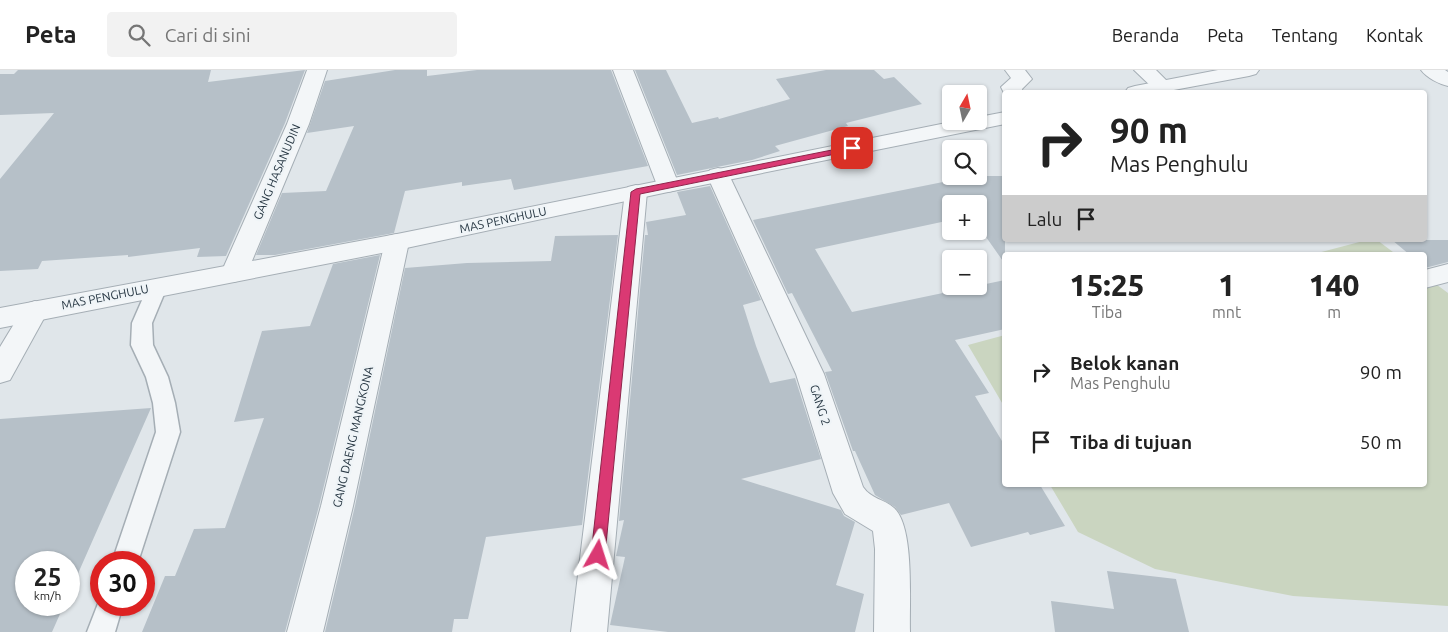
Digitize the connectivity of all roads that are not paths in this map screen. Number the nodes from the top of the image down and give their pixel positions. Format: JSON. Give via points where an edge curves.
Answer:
{"nodes":[{"id":1,"x":318,"y":70,"type":"edge"},
{"id":2,"x":623,"y":70,"type":"edge"},
{"id":3,"x":1015,"y":70,"type":"edge"},
{"id":4,"x":1248,"y":70,"type":"edge"},
{"id":5,"x":1431,"y":70,"type":"edge"},
{"id":6,"x":1151,"y":77,"type":"edge"},
{"id":7,"x":1448,"y":80,"type":"edge"},
{"id":8,"x":1012,"y":90,"type":"edge"},
{"id":9,"x":1137,"y":90,"type":"edge"},
{"id":10,"x":1002,"y":119,"type":"edge"},
{"id":11,"x":718,"y":175,"type":"junction"},
{"id":12,"x":668,"y":185,"type":"junction"},
{"id":13,"x":636,"y":192,"type":"junction"},
{"id":14,"x":398,"y":242,"type":"junction"},
{"id":15,"x":234,"y":273,"type":"junction"},
{"id":16,"x":1448,"y":273,"type":"edge"},
{"id":17,"x":1427,"y":278,"type":"edge"},
{"id":18,"x":157,"y":287,"type":"junction"},
{"id":19,"x":35,"y":311,"type":"junction"},
{"id":20,"x":0,"y":318,"type":"edge"},
{"id":21,"x":0,"y":372,"type":"edge"},
{"id":22,"x":129,"y":551,"type":"edge"},
{"id":23,"x":106,"y":616,"type":"edge"},
{"id":24,"x":101,"y":632,"type":"edge"},
{"id":25,"x":305,"y":632,"type":"edge"},
{"id":26,"x":589,"y":632,"type":"edge"},
{"id":27,"x":892,"y":632,"type":"edge"}],
"edges":[{"from":1,"to":15,"type":"street","name":"GANG HASANUDIN"},
{"from":2,"to":12,"type":"street"},
{"from":3,"to":8,"type":"street","via":[[1022,79],[1011,87]]},
{"from":4,"to":6,"type":"street"},
{"from":5,"to":7,"type":"street"},
{"from":6,"to":9,"type":"street"},
{"from":10,"to":11,"type":"street","name":"MAS PENGHULU"},
{"from":11,"to":12,"type":"street","name":"MAS PENGHULU"},
{"from":11,"to":27,"type":"street","name":"GANG 2","via":[[810,374],[849,493],[856,504],[883,518],[889,528]]},
{"from":12,"to":13,"type":"street","name":"MAS PENGHULU"},
{"from":13,"to":14,"type":"street","name":"MAS PENGHULU"},
{"from":13,"to":26,"type":"street"},
{"from":14,"to":15,"type":"street","name":"MAS PENGHULU"},
{"from":14,"to":25,"type":"street","name":"GANG DAENG MANGKONA"},
{"from":15,"to":18,"type":"street","name":"MAS PENGHULU"},
{"from":16,"to":17,"type":"street"},
{"from":18,"to":19,"type":"street","name":"MAS PENGHULU"},
{"from":18,"to":22,"type":"lane","via":[[142,323],[142,345],[159,386],[168,432]]},
{"from":19,"to":20,"type":"street","name":"MAS PENGHULU"},
{"from":19,"to":21,"type":"street"},
{"from":23,"to":24,"type":"lane"}]}
